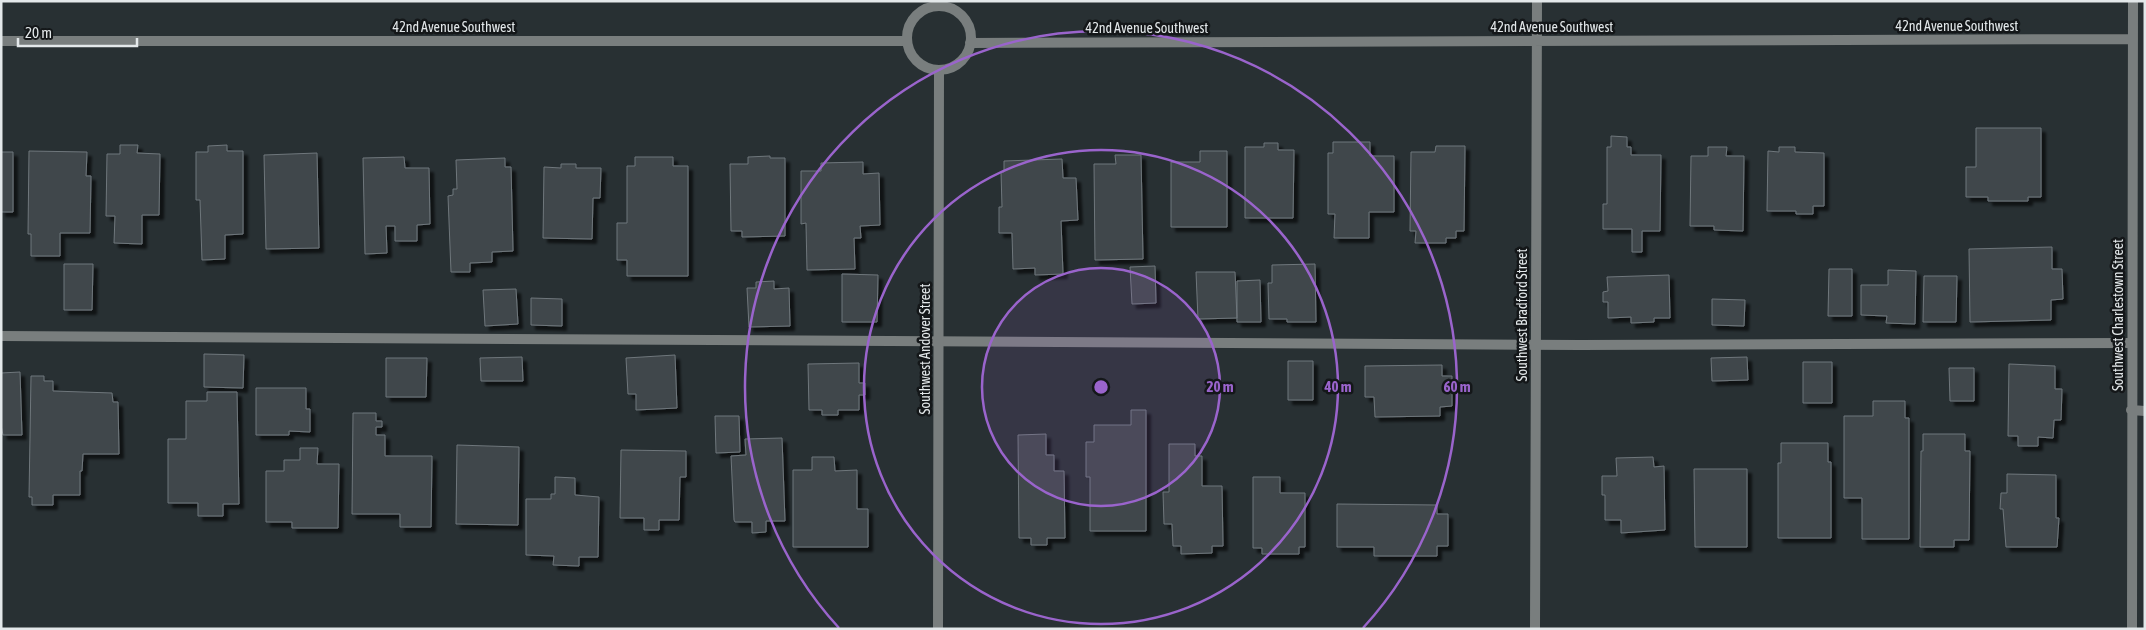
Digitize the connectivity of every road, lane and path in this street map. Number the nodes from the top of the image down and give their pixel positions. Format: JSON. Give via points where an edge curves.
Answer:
{"nodes":[{"id":1,"x":1537,"y":1,"type":"edge"},
{"id":2,"x":2133,"y":1,"type":"edge"},
{"id":3,"x":940,"y":4,"type":"edge"},
{"id":4,"x":2133,"y":39,"type":"junction"},
{"id":5,"x":1,"y":40,"type":"edge"},
{"id":6,"x":1537,"y":40,"type":"junction"},
{"id":7,"x":908,"y":41,"type":"junction"},
{"id":8,"x":970,"y":42,"type":"junction"},
{"id":9,"x":939,"y":70,"type":"junction"},
{"id":10,"x":1,"y":336,"type":"edge"},
{"id":11,"x":938,"y":341,"type":"junction"},
{"id":12,"x":2131,"y":344,"type":"junction"},
{"id":13,"x":1536,"y":345,"type":"junction"},
{"id":14,"x":2131,"y":410,"type":"junction"},
{"id":15,"x":2145,"y":410,"type":"edge"},
{"id":16,"x":938,"y":629,"type":"edge"},
{"id":17,"x":1536,"y":629,"type":"edge"},
{"id":18,"x":2132,"y":629,"type":"edge"}],
"edges":[{"from":1,"to":6,"type":"street","name":"Southwest Bradford Street"},
{"from":2,"to":4,"type":"street","name":"Southwest Charlestown Street"},
{"from":3,"to":7,"type":"street","via":[[916,16],[910,24]]},
{"from":3,"to":8,"type":"street","via":[[962,16],[968,25]]},
{"from":4,"to":6,"type":"street","name":"42nd Avenue Southwest"},
{"from":4,"to":12,"type":"street","name":"Southwest Charlestown Street"},
{"from":5,"to":7,"type":"street","name":"42nd Avenue Southwest"},
{"from":6,"to":8,"type":"street","name":"42nd Avenue Southwest"},
{"from":6,"to":13,"type":"street","name":"Southwest Bradford Street"},
{"from":7,"to":9,"type":"street","via":[[917,61]]},
{"from":8,"to":9,"type":"street","via":[[965,56],[957,64]]},
{"from":9,"to":11,"type":"street","name":"Southwest Andover Street"},
{"from":10,"to":11,"type":"street"},
{"from":11,"to":13,"type":"street"},
{"from":11,"to":16,"type":"street","name":"Southwest Andover Street"},
{"from":12,"to":13,"type":"street"},
{"from":12,"to":14,"type":"street","name":"Southwest Charlestown Street"},
{"from":13,"to":17,"type":"street","name":"Southwest Bradford Street"},
{"from":14,"to":15,"type":"street"},
{"from":14,"to":18,"type":"street","name":"Southwest Charlestown Street"}]}
